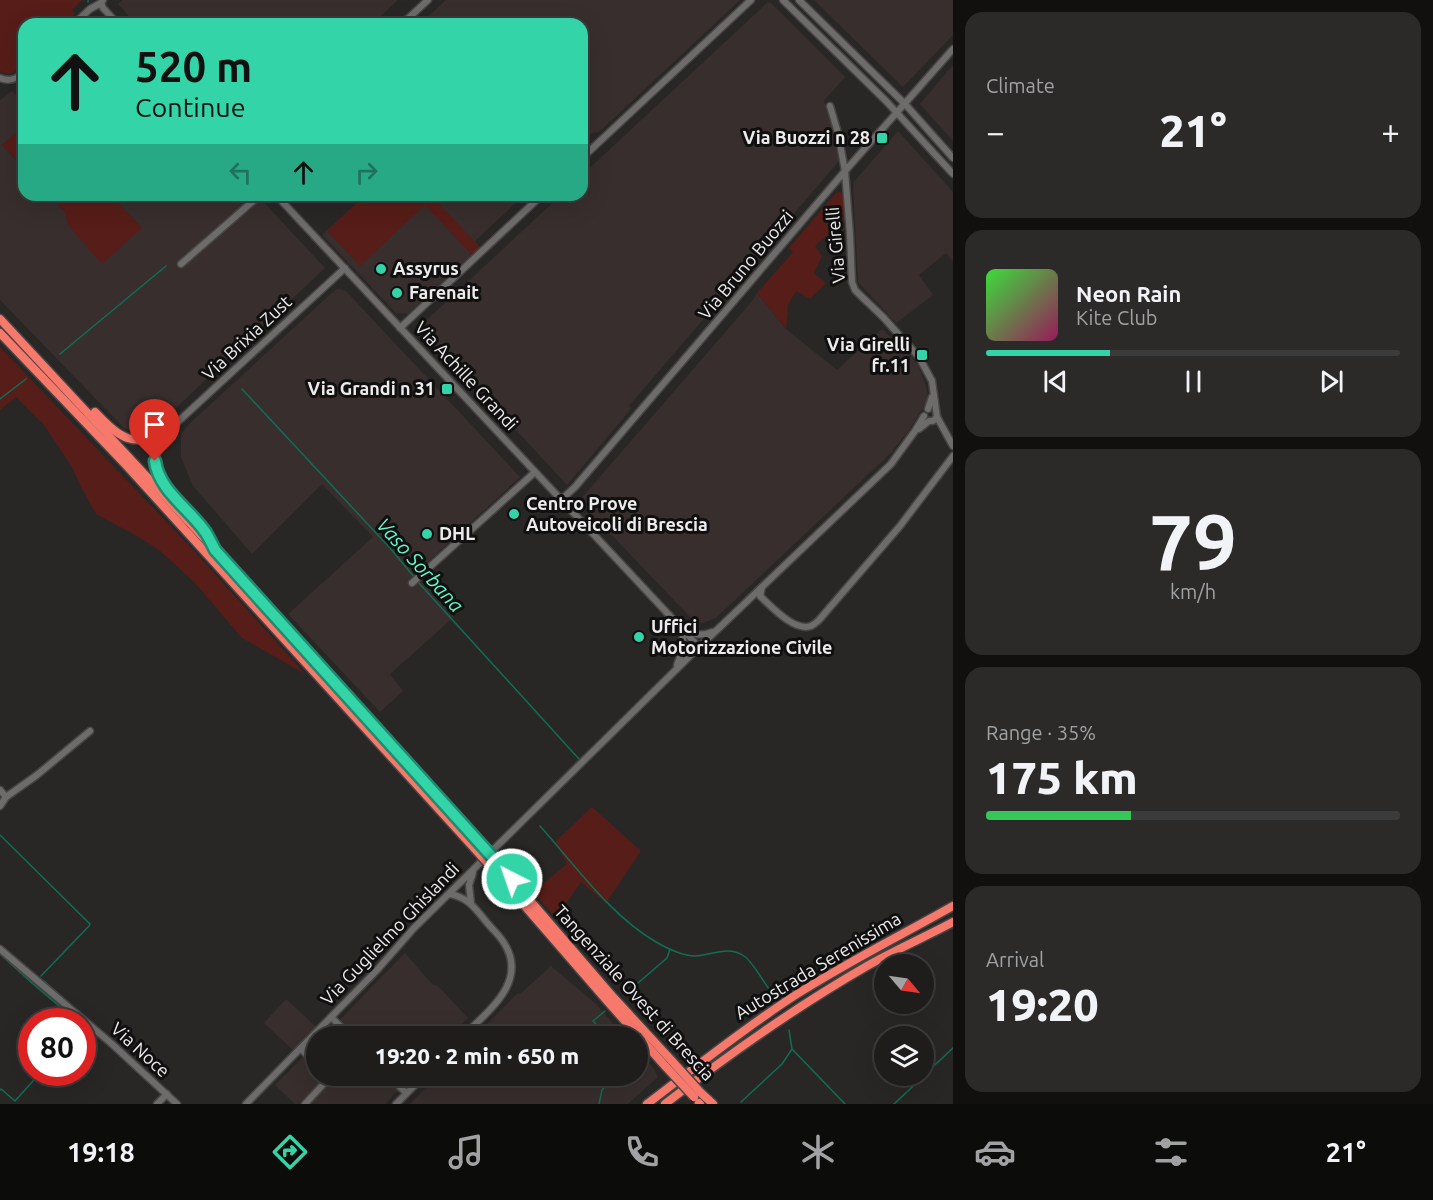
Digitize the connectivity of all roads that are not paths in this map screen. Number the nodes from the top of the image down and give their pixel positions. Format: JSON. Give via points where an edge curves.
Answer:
{"nodes":[{"id":1,"x":428,"y":0,"type":"edge"},
{"id":2,"x":751,"y":0,"type":"edge"},
{"id":3,"x":783,"y":0,"type":"edge"},
{"id":4,"x":799,"y":0,"type":"edge"},
{"id":5,"x":102,"y":1,"type":"edge"},
{"id":6,"x":81,"y":18,"type":"edge"},
{"id":7,"x":112,"y":18,"type":"edge"},
{"id":8,"x":408,"y":18,"type":"edge"},
{"id":9,"x":953,"y":49,"type":"edge"},
{"id":10,"x":18,"y":76,"type":"edge"},
{"id":11,"x":0,"y":78,"type":"edge"},
{"id":12,"x":905,"y":104,"type":"junction"},
{"id":13,"x":830,"y":106,"type":"dead end"},
{"id":14,"x":897,"y":112,"type":"junction"},
{"id":15,"x":588,"y":152,"type":"edge"},
{"id":16,"x":953,"y":158,"type":"edge"},
{"id":17,"x":845,"y":171,"type":"junction"},
{"id":18,"x":953,"y":174,"type":"edge"},
{"id":19,"x":253,"y":201,"type":"edge"},
{"id":20,"x":282,"y":201,"type":"edge"},
{"id":21,"x":536,"y":201,"type":"edge"},
{"id":22,"x":181,"y":264,"type":"dead end"},
{"id":23,"x":345,"y":268,"type":"junction"},
{"id":24,"x":0,"y":319,"type":"edge"},
{"id":25,"x":400,"y":328,"type":"junction"},
{"id":26,"x":0,"y":333,"type":"edge"},
{"id":27,"x":62,"y":386,"type":"junction"},
{"id":28,"x":933,"y":412,"type":"junction"},
{"id":29,"x":927,"y":419,"type":"junction"},
{"id":30,"x":170,"y":430,"type":"junction"},
{"id":31,"x":953,"y":446,"type":"edge"},
{"id":32,"x":953,"y":456,"type":"edge"},
{"id":33,"x":535,"y":472,"type":"junction"},
{"id":34,"x":561,"y":500,"type":"junction"},
{"id":35,"x":215,"y":550,"type":"junction"},
{"id":36,"x":780,"y":570,"type":"junction"},
{"id":37,"x":412,"y":584,"type":"dead end"},
{"id":38,"x":762,"y":586,"type":"junction"},
{"id":39,"x":760,"y":596,"type":"junction"},
{"id":40,"x":732,"y":615,"type":"junction"},
{"id":41,"x":681,"y":628,"type":"junction"},
{"id":42,"x":717,"y":630,"type":"junction"},
{"id":43,"x":683,"y":641,"type":"junction"},
{"id":44,"x":699,"y":647,"type":"junction"},
{"id":45,"x":693,"y":652,"type":"junction"},
{"id":46,"x":675,"y":671,"type":"junction"},
{"id":47,"x":90,"y":731,"type":"dead end"},
{"id":48,"x":0,"y":790,"type":"edge"},
{"id":49,"x":6,"y":797,"type":"junction"},
{"id":50,"x":0,"y":806,"type":"edge"},
{"id":51,"x":477,"y":846,"type":"junction"},
{"id":52,"x":493,"y":850,"type":"dead end"},
{"id":53,"x":450,"y":894,"type":"junction"},
{"id":54,"x":953,"y":900,"type":"edge"},
{"id":55,"x":471,"y":903,"type":"junction"},
{"id":56,"x":953,"y":906,"type":"edge"},
{"id":57,"x":935,"y":916,"type":"junction"},
{"id":58,"x":953,"y":922,"type":"edge"},
{"id":59,"x":0,"y":949,"type":"edge"},
{"id":60,"x":331,"y":1017,"type":"junction"},
{"id":61,"x":340,"y":1026,"type":"edge"},
{"id":62,"x":473,"y":1026,"type":"edge"},
{"id":63,"x":301,"y":1049,"type":"junction"},
{"id":64,"x":306,"y":1054,"type":"edge"},
{"id":65,"x":322,"y":1086,"type":"edge"},
{"id":66,"x":398,"y":1086,"type":"edge"},
{"id":67,"x":414,"y":1086,"type":"edge"},
{"id":68,"x":166,"y":1094,"type":"junction"},
{"id":69,"x":406,"y":1094,"type":"junction"},
{"id":70,"x":698,"y":1100,"type":"edge"},
{"id":71,"x":157,"y":1104,"type":"edge"},
{"id":72,"x":177,"y":1104,"type":"edge"},
{"id":73,"x":246,"y":1104,"type":"edge"},
{"id":74,"x":305,"y":1104,"type":"edge"},
{"id":75,"x":396,"y":1104,"type":"edge"},
{"id":76,"x":648,"y":1104,"type":"edge"},
{"id":77,"x":665,"y":1104,"type":"edge"},
{"id":78,"x":711,"y":1104,"type":"edge"}],
"edges":[{"from":1,"to":8,"type":"street"},
{"from":2,"to":15,"type":"street"},
{"from":3,"to":14,"type":"street"},
{"from":4,"to":12,"type":"street"},
{"from":5,"to":6,"type":"street"},
{"from":5,"to":7,"type":"street"},
{"from":9,"to":12,"type":"street","name":"Via Bruno Buozzi"},
{"from":10,"to":11,"type":"street","via":[[13,80]]},
{"from":12,"to":14,"type":"street","name":"Via Bruno Buozzi"},
{"from":12,"to":16,"type":"street"},
{"from":13,"to":17,"type":"street","name":"Via Girelli"},
{"from":14,"to":17,"type":"street","name":"Via Bruno Buozzi"},
{"from":14,"to":18,"type":"street"},
{"from":17,"to":28,"type":"street","name":"Via Girelli","via":[[852,282],[855,290],[919,357],[932,381]]},
{"from":17,"to":34,"type":"street","name":"Via Bruno Buozzi"},
{"from":19,"to":22,"type":"street"},
{"from":20,"to":23,"type":"street","name":"Via Achille Grandi"},
{"from":21,"to":25,"type":"street"},
{"from":23,"to":25,"type":"street","name":"Via Achille Grandi"},
{"from":23,"to":30,"type":"street","name":"Via Brixia Zust"},
{"from":24,"to":27,"type":"highway","name":"Tangenziale Ovest di Brescia"},
{"from":25,"to":33,"type":"street","name":"Via Achille Grandi"},
{"from":26,"to":51,"type":"highway","name":"Tangenziale Ovest di Brescia"},
{"from":27,"to":30,"type":"highway","via":[[126,438],[145,440]]},
{"from":27,"to":35,"type":"highway","name":"Tangenziale Ovest di Brescia"},
{"from":28,"to":29,"type":"street","via":[[924,414]]},
{"from":28,"to":29,"type":"street","via":[[933,421]]},
{"from":28,"to":31,"type":"street","name":"Via Girelli"},
{"from":29,"to":36,"type":"street","via":[[891,464]]},
{"from":30,"to":35,"type":"highway","via":[[157,451],[156,468]]},
{"from":32,"to":39,"type":"street","via":[[900,526],[813,625],[802,627],[793,623]]},
{"from":33,"to":34,"type":"street","name":"Via Achille Grandi"},
{"from":33,"to":37,"type":"street"},
{"from":34,"to":41,"type":"street","name":"Via Achille Grandi"},
{"from":35,"to":51,"type":"highway","name":"Tangenziale Ovest di Brescia"},
{"from":36,"to":38,"type":"street"},
{"from":36,"to":39,"type":"street"},
{"from":38,"to":39,"type":"street"},
{"from":38,"to":40,"type":"street"},
{"from":39,"to":40,"type":"street"},
{"from":40,"to":42,"type":"street"},
{"from":41,"to":42,"type":"street","via":[[705,635]]},
{"from":41,"to":43,"type":"street"},
{"from":41,"to":44,"type":"street","name":"Via Achille Grandi"},
{"from":42,"to":44,"type":"street"},
{"from":43,"to":45,"type":"street"},
{"from":43,"to":46,"type":"street"},
{"from":44,"to":45,"type":"street"},
{"from":45,"to":46,"type":"street"},
{"from":46,"to":52,"type":"street"},
{"from":47,"to":49,"type":"street"},
{"from":48,"to":49,"type":"street"},
{"from":49,"to":50,"type":"street"},
{"from":51,"to":70,"type":"highway","name":"Tangenziale Ovest di Brescia","bridge":true,"via":[[614,998]]},
{"from":53,"to":55,"type":"street"},
{"from":53,"to":55,"type":"street","name":"Via Guglielmo Ghislandi","via":[[478,864],[469,885]]},
{"from":53,"to":60,"type":"street","name":"Via Guglielmo Ghislandi"},
{"from":54,"to":57,"type":"highway"},
{"from":55,"to":62,"type":"street","via":[[504,942],[511,975],[498,1000]]},
{"from":56,"to":57,"type":"highway","name":"Autostrada Serenissima"},
{"from":57,"to":76,"type":"highway","name":"Autostrada Serenissima","via":[[795,996]]},
{"from":58,"to":77,"type":"highway","name":"Autostrada Serenissima","via":[[867,966],[803,1006]]},
{"from":59,"to":68,"type":"street","name":"Via Noce"},
{"from":60,"to":61,"type":"street"},
{"from":60,"to":63,"type":"street","name":"Via Guglielmo Ghislandi"},
{"from":63,"to":64,"type":"street"},
{"from":63,"to":73,"type":"street","name":"Via Guglielmo Ghislandi"},
{"from":65,"to":74,"type":"street"},
{"from":66,"to":69,"type":"street"},
{"from":67,"to":69,"type":"street"},
{"from":68,"to":71,"type":"street"},
{"from":68,"to":72,"type":"street","name":"Via Noce"},
{"from":69,"to":75,"type":"street"},
{"from":70,"to":78,"type":"highway","name":"Tangenziale Ovest di Brescia"}]}
